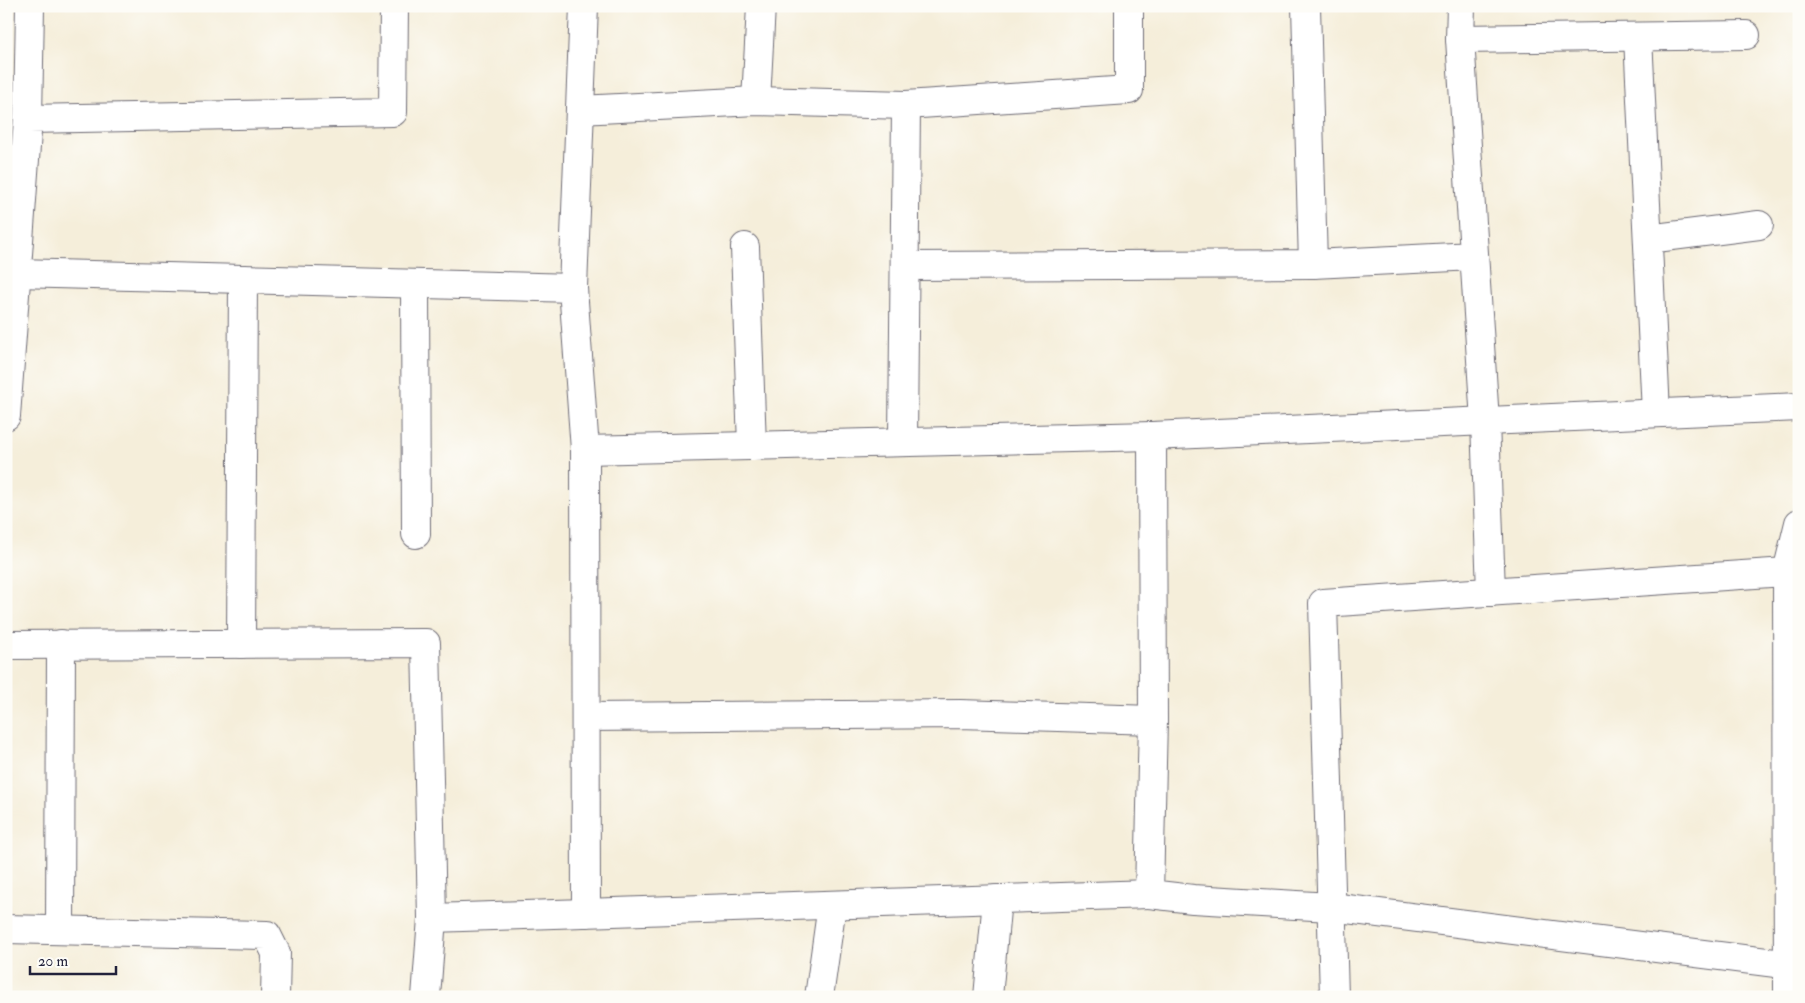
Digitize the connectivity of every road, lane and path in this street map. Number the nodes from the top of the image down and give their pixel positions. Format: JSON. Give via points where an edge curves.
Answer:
{"nodes":[{"id":1,"x":30,"y":6,"type":"edge"},
{"id":2,"x":394,"y":6,"type":"edge"},
{"id":3,"x":584,"y":6,"type":"edge"},
{"id":4,"x":761,"y":6,"type":"edge"},
{"id":5,"x":1129,"y":6,"type":"edge"},
{"id":6,"x":1306,"y":6,"type":"edge"},
{"id":7,"x":1461,"y":6,"type":"edge"},
{"id":8,"x":1746,"y":35,"type":"dead end"},
{"id":9,"x":1638,"y":37,"type":"junction"},
{"id":10,"x":1460,"y":39,"type":"junction"},
{"id":11,"x":756,"y":101,"type":"junction"},
{"id":12,"x":906,"y":105,"type":"junction"},
{"id":13,"x":580,"y":110,"type":"junction"},
{"id":14,"x":28,"y":119,"type":"junction"},
{"id":15,"x":1759,"y":225,"type":"dead end"},
{"id":16,"x":1648,"y":239,"type":"junction"},
{"id":17,"x":744,"y":247,"type":"dead end"},
{"id":18,"x":1474,"y":256,"type":"junction"},
{"id":19,"x":1313,"y":264,"type":"junction"},
{"id":20,"x":905,"y":266,"type":"junction"},
{"id":21,"x":17,"y":273,"type":"junction"},
{"id":22,"x":243,"y":279,"type":"junction"},
{"id":23,"x":415,"y":284,"type":"junction"},
{"id":24,"x":572,"y":288,"type":"junction"},
{"id":25,"x":1799,"y":407,"type":"edge"},
{"id":26,"x":1656,"y":413,"type":"junction"},
{"id":27,"x":6,"y":416,"type":"edge"},
{"id":28,"x":1485,"y":421,"type":"junction"},
{"id":29,"x":1152,"y":436,"type":"junction"},
{"id":30,"x":904,"y":442,"type":"junction"},
{"id":31,"x":752,"y":446,"type":"junction"},
{"id":32,"x":585,"y":450,"type":"junction"},
{"id":33,"x":1799,"y":523,"type":"edge"},
{"id":34,"x":416,"y":534,"type":"dead end"},
{"id":35,"x":1793,"y":572,"type":"edge"},
{"id":36,"x":1491,"y":592,"type":"junction"},
{"id":37,"x":61,"y":644,"type":"junction"},
{"id":38,"x":241,"y":644,"type":"junction"},
{"id":39,"x":6,"y":645,"type":"edge"},
{"id":40,"x":586,"y":718,"type":"junction"},
{"id":41,"x":1153,"y":720,"type":"junction"},
{"id":42,"x":1149,"y":894,"type":"junction"},
{"id":43,"x":997,"y":899,"type":"junction"},
{"id":44,"x":832,"y":905,"type":"junction"},
{"id":45,"x":1331,"y":907,"type":"junction"},
{"id":46,"x":586,"y":913,"type":"junction"},
{"id":47,"x":432,"y":918,"type":"junction"},
{"id":48,"x":6,"y":929,"type":"edge"},
{"id":49,"x":60,"y":930,"type":"junction"},
{"id":50,"x":1792,"y":966,"type":"edge"},
{"id":51,"x":275,"y":997,"type":"edge"},
{"id":52,"x":426,"y":997,"type":"edge"},
{"id":53,"x":819,"y":997,"type":"edge"},
{"id":54,"x":988,"y":997,"type":"edge"},
{"id":55,"x":1334,"y":997,"type":"edge"},
{"id":56,"x":1788,"y":997,"type":"edge"}],
"edges":[{"from":1,"to":14,"type":"street"},
{"from":2,"to":14,"type":"street","via":[[393,112]]},
{"from":3,"to":13,"type":"street"},
{"from":4,"to":11,"type":"street"},
{"from":5,"to":12,"type":"street","via":[[1129,90]]},
{"from":6,"to":19,"type":"street"},
{"from":7,"to":10,"type":"street"},
{"from":8,"to":9,"type":"street"},
{"from":9,"to":10,"type":"street"},
{"from":9,"to":16,"type":"street"},
{"from":10,"to":18,"type":"street"},
{"from":11,"to":12,"type":"street"},
{"from":11,"to":13,"type":"street"},
{"from":12,"to":20,"type":"street"},
{"from":13,"to":24,"type":"street"},
{"from":14,"to":21,"type":"street"},
{"from":15,"to":16,"type":"street"},
{"from":16,"to":26,"type":"street"},
{"from":17,"to":31,"type":"street"},
{"from":18,"to":19,"type":"street"},
{"from":18,"to":28,"type":"street"},
{"from":19,"to":20,"type":"street"},
{"from":20,"to":30,"type":"street"},
{"from":21,"to":22,"type":"street"},
{"from":21,"to":27,"type":"street"},
{"from":22,"to":23,"type":"street"},
{"from":22,"to":38,"type":"street"},
{"from":23,"to":24,"type":"street"},
{"from":23,"to":34,"type":"street"},
{"from":24,"to":32,"type":"street"},
{"from":25,"to":26,"type":"street"},
{"from":26,"to":28,"type":"street"},
{"from":28,"to":29,"type":"street"},
{"from":28,"to":36,"type":"street"},
{"from":29,"to":30,"type":"street"},
{"from":29,"to":41,"type":"street"},
{"from":30,"to":31,"type":"street"},
{"from":31,"to":32,"type":"street"},
{"from":32,"to":40,"type":"street"},
{"from":33,"to":35,"type":"street"},
{"from":35,"to":36,"type":"street"},
{"from":35,"to":50,"type":"street"},
{"from":36,"to":45,"type":"street","via":[[1323,603]]},
{"from":37,"to":38,"type":"street"},
{"from":37,"to":39,"type":"street"},
{"from":37,"to":49,"type":"street"},
{"from":38,"to":47,"type":"street","via":[[426,643]]},
{"from":40,"to":41,"type":"street","via":[[960,714]]},
{"from":40,"to":46,"type":"street"},
{"from":41,"to":42,"type":"street"},
{"from":42,"to":43,"type":"street"},
{"from":42,"to":45,"type":"street"},
{"from":43,"to":44,"type":"street"},
{"from":43,"to":54,"type":"street"},
{"from":44,"to":46,"type":"street"},
{"from":44,"to":53,"type":"street"},
{"from":45,"to":50,"type":"street"},
{"from":45,"to":55,"type":"street"},
{"from":46,"to":47,"type":"street"},
{"from":47,"to":52,"type":"street"},
{"from":48,"to":49,"type":"street"},
{"from":49,"to":51,"type":"street","via":[[267,935],[276,953]]},
{"from":50,"to":56,"type":"street"}]}
